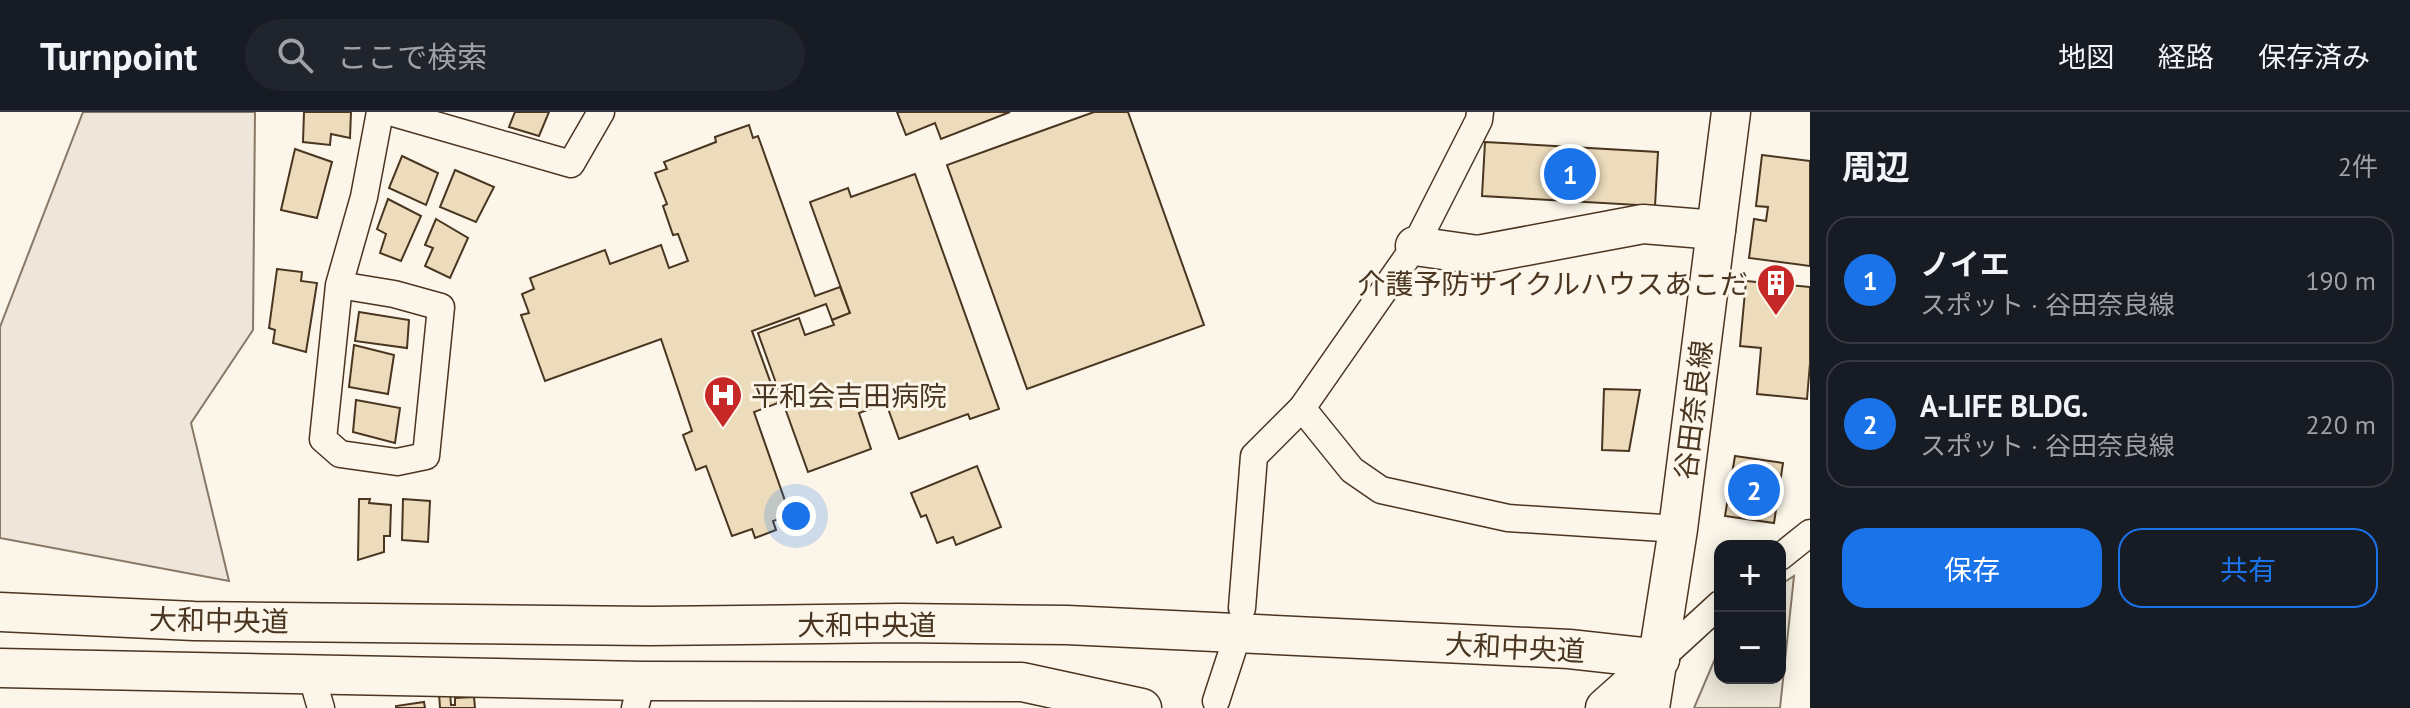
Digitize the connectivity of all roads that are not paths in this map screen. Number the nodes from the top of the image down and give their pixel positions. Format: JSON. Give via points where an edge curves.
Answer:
{"nodes":[{"id":1,"x":380,"y":112,"type":"edge"},
{"id":2,"x":390,"y":112,"type":"edge"},
{"id":3,"x":601,"y":112,"type":"edge"},
{"id":4,"x":1480,"y":112,"type":"edge"},
{"id":5,"x":1731,"y":112,"type":"edge"},
{"id":6,"x":1716,"y":230,"type":"junction"},
{"id":7,"x":1415,"y":246,"type":"junction"},
{"id":8,"x":339,"y":285,"type":"junction"},
{"id":9,"x":1302,"y":408,"type":"junction"},
{"id":10,"x":1678,"y":529,"type":"junction"},
{"id":11,"x":1810,"y":533,"type":"edge"},
{"id":12,"x":1786,"y":552,"type":"edge"},
{"id":13,"x":1242,"y":608,"type":"dead end"},
{"id":14,"x":1714,"y":610,"type":"edge"},
{"id":15,"x":0,"y":612,"type":"edge"},
{"id":16,"x":1233,"y":649,"type":"dead end"},
{"id":17,"x":1660,"y":659,"type":"junction"},
{"id":18,"x":0,"y":668,"type":"edge"},
{"id":19,"x":316,"y":691,"type":"edge"},
{"id":20,"x":638,"y":694,"type":"edge"},
{"id":21,"x":1216,"y":701,"type":"dead end"},
{"id":22,"x":1142,"y":708,"type":"edge"},
{"id":23,"x":1605,"y":708,"type":"edge"},
{"id":24,"x":1650,"y":708,"type":"edge"}],
"edges":[{"from":1,"to":8,"type":"street","via":[[364,197]]},
{"from":2,"to":3,"type":"street","via":[[571,164]]},
{"from":4,"to":7,"type":"street"},
{"from":5,"to":6,"type":"street","name":"谷田奈良線"},
{"from":6,"to":7,"type":"street","via":[[1643,224],[1478,255]]},
{"from":6,"to":10,"type":"street","name":"谷田奈良線"},
{"from":7,"to":9,"type":"street"},
{"from":8,"to":8,"type":"street","via":[[323,439],[340,454],[397,462],[426,456],[441,307]]},
{"from":9,"to":10,"type":"street","via":[[1352,470],[1381,490],[1508,518]]},
{"from":9,"to":13,"type":"street","via":[[1254,456]]},
{"from":10,"to":17,"type":"street","name":"谷田奈良線"},
{"from":11,"to":12,"type":"street"},
{"from":14,"to":17,"type":"street"},
{"from":15,"to":17,"type":"street","name":"大和中央道","via":[[225,621],[1067,625],[1569,649]]},
{"from":16,"to":21,"type":"street"},
{"from":17,"to":23,"type":"street"},
{"from":17,"to":24,"type":"street","name":"谷田奈良線"},
{"from":18,"to":19,"type":"street","name":"大和中央道"},
{"from":19,"to":20,"type":"street","name":"大和中央道"},
{"from":20,"to":22,"type":"street","name":"大和中央道","via":[[1022,682]]}]}
